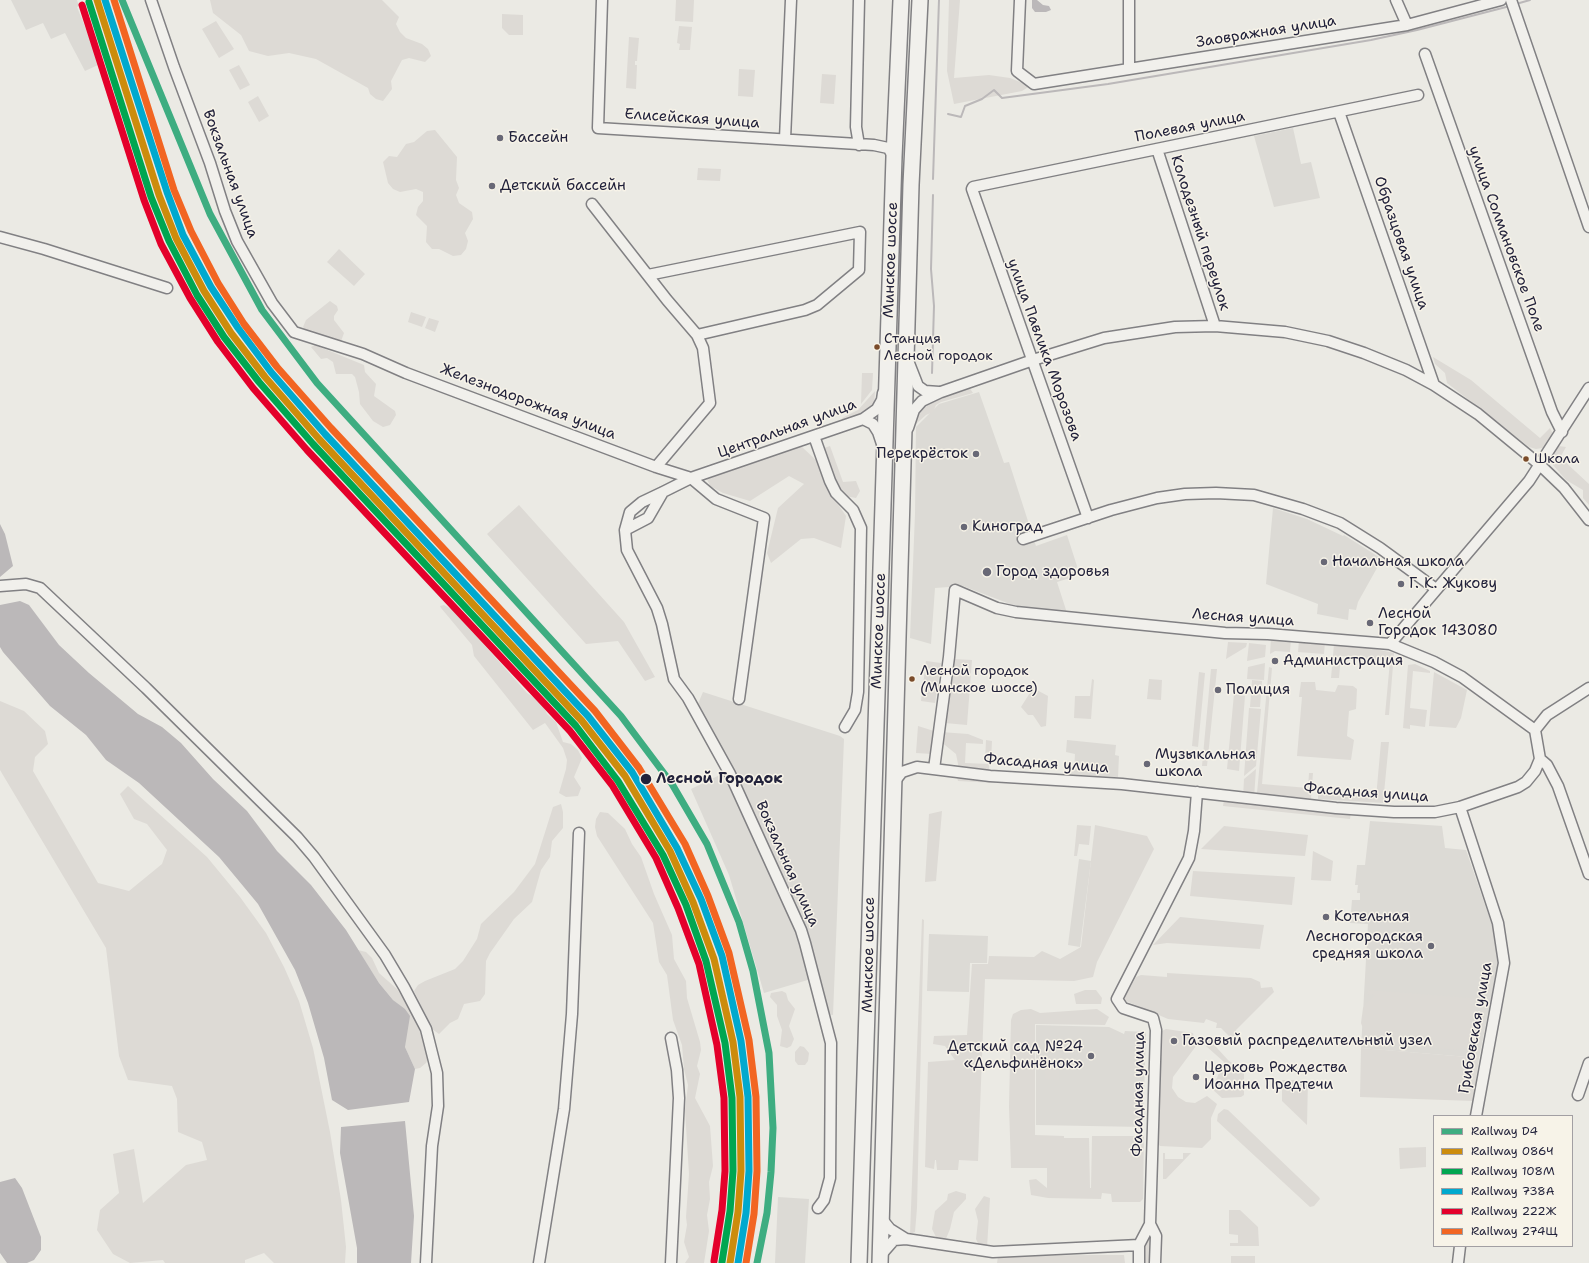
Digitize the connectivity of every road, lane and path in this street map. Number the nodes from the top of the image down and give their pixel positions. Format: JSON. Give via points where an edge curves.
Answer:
{"nodes":[{"id":1,"x":152,"y":0,"type":"edge"},
{"id":2,"x":602,"y":0,"type":"edge"},
{"id":3,"x":791,"y":0,"type":"edge"},
{"id":4,"x":859,"y":0,"type":"edge"},
{"id":5,"x":901,"y":0,"type":"edge"},
{"id":6,"x":920,"y":0,"type":"edge"},
{"id":7,"x":1020,"y":0,"type":"edge"},
{"id":8,"x":1129,"y":0,"type":"edge"},
{"id":9,"x":1396,"y":0,"type":"edge"},
{"id":10,"x":1501,"y":0,"type":"edge"},
{"id":11,"x":1512,"y":4,"type":"edge"},
{"id":12,"x":1407,"y":25,"type":"junction"},
{"id":13,"x":1425,"y":54,"type":"dead end"},
{"id":14,"x":1129,"y":69,"type":"junction"},
{"id":15,"x":1418,"y":95,"type":"dead end"},
{"id":16,"x":1339,"y":112,"type":"junction"},
{"id":17,"x":895,"y":125,"type":"junction"},
{"id":18,"x":785,"y":139,"type":"junction"},
{"id":19,"x":859,"y":145,"type":"junction"},
{"id":20,"x":874,"y":145,"type":"junction"},
{"id":21,"x":1157,"y":149,"type":"junction"},
{"id":22,"x":894,"y":157,"type":"junction"},
{"id":23,"x":972,"y":192,"type":"joint"},
{"id":24,"x":592,"y":204,"type":"dead end"},
{"id":25,"x":1589,"y":227,"type":"edge"},
{"id":26,"x":0,"y":237,"type":"edge"},
{"id":27,"x":648,"y":275,"type":"junction"},
{"id":28,"x":167,"y":288,"type":"dead end"},
{"id":29,"x":1214,"y":326,"type":"junction"},
{"id":30,"x":697,"y":335,"type":"junction"},
{"id":31,"x":355,"y":353,"type":"joint"},
{"id":32,"x":906,"y":353,"type":"junction"},
{"id":33,"x":1033,"y":360,"type":"junction"},
{"id":34,"x":888,"y":365,"type":"junction"},
{"id":35,"x":1434,"y":384,"type":"junction"},
{"id":36,"x":1589,"y":388,"type":"edge"},
{"id":37,"x":941,"y":392,"type":"junction"},
{"id":38,"x":863,"y":419,"type":"junction"},
{"id":39,"x":1562,"y":432,"type":"junction"},
{"id":40,"x":814,"y":436,"type":"junction"},
{"id":41,"x":903,"y":443,"type":"junction"},
{"id":42,"x":885,"y":460,"type":"junction"},
{"id":43,"x":1540,"y":465,"type":"junction"},
{"id":44,"x":656,"y":467,"type":"junction"},
{"id":45,"x":691,"y":478,"type":"junction"},
{"id":46,"x":663,"y":492,"type":"junction"},
{"id":47,"x":1088,"y":518,"type":"junction"},
{"id":48,"x":1589,"y":520,"type":"edge"},
{"id":49,"x":625,"y":530,"type":"junction"},
{"id":50,"x":1023,"y":539,"type":"dead end"},
{"id":51,"x":0,"y":586,"type":"edge"},
{"id":52,"x":1436,"y":588,"type":"junction"},
{"id":53,"x":1390,"y":644,"type":"junction"},
{"id":54,"x":1589,"y":688,"type":"edge"},
{"id":55,"x":739,"y":699,"type":"dead end"},
{"id":56,"x":845,"y":727,"type":"dead end"},
{"id":57,"x":1535,"y":730,"type":"junction"},
{"id":58,"x":896,"y":748,"type":"junction"},
{"id":59,"x":1540,"y":759,"type":"junction"},
{"id":60,"x":917,"y":767,"type":"junction"},
{"id":61,"x":934,"y":769,"type":"junction"},
{"id":62,"x":895,"y":781,"type":"junction"},
{"id":63,"x":1197,"y":792,"type":"junction"},
{"id":64,"x":1460,"y":807,"type":"junction"},
{"id":65,"x":579,"y":833,"type":"dead end"},
{"id":66,"x":1589,"y":874,"type":"edge"},
{"id":67,"x":671,"y":1038,"type":"dead end"},
{"id":68,"x":1589,"y":1063,"type":"edge"},
{"id":69,"x":1578,"y":1095,"type":"dead end"},
{"id":70,"x":1476,"y":1115,"type":"edge"},
{"id":71,"x":818,"y":1208,"type":"dead end"},
{"id":72,"x":881,"y":1218,"type":"junction"},
{"id":73,"x":1150,"y":1224,"type":"junction"},
{"id":74,"x":906,"y":1239,"type":"junction"},
{"id":75,"x":1140,"y":1245,"type":"junction"},
{"id":76,"x":1460,"y":1247,"type":"edge"},
{"id":77,"x":880,"y":1260,"type":"edge"},
{"id":78,"x":426,"y":1263,"type":"edge"},
{"id":79,"x":539,"y":1263,"type":"edge"},
{"id":80,"x":671,"y":1263,"type":"edge"},
{"id":81,"x":859,"y":1263,"type":"edge"},
{"id":82,"x":1139,"y":1263,"type":"edge"},
{"id":83,"x":1155,"y":1263,"type":"edge"},
{"id":84,"x":1458,"y":1263,"type":"edge"}],
"edges":[{"from":1,"to":31,"type":"street","name":"Вокзальная улица","via":[[225,211],[237,241],[272,303],[294,332]]},
{"from":2,"to":18,"type":"street","name":"Елисейская улица","via":[[598,128]]},
{"from":3,"to":18,"type":"street"},
{"from":4,"to":19,"type":"street","via":[[856,127]]},
{"from":5,"to":17,"type":"highway","name":"Минское шоссе"},
{"from":6,"to":32,"type":"highway","name":"Минское шоссе"},
{"from":7,"to":14,"type":"street","name":"Заовражная улица","via":[[1017,72],[1034,84]]},
{"from":8,"to":14,"type":"street"},
{"from":9,"to":12,"type":"street"},
{"from":10,"to":12,"type":"street","name":"Заовражная улица"},
{"from":11,"to":25,"type":"street"},
{"from":12,"to":14,"type":"street","name":"Заовражная улица"},
{"from":13,"to":39,"type":"street","name":"улица Солмановское Поле","via":[[1549,404]]},
{"from":15,"to":16,"type":"street","name":"Полевая улица"},
{"from":16,"to":21,"type":"street","name":"Полевая улица"},
{"from":16,"to":35,"type":"street","name":"Образцовая улица"},
{"from":17,"to":20,"type":"street","via":[[885,140]]},
{"from":17,"to":22,"type":"highway","name":"Минское шоссе"},
{"from":18,"to":19,"type":"street","name":"Елисейская улица"},
{"from":19,"to":20,"type":"street","name":"Елисейская улица"},
{"from":20,"to":22,"type":"street","via":[[888,148]]},
{"from":21,"to":23,"type":"street","name":"Полевая улица","via":[[973,187]]},
{"from":21,"to":29,"type":"street","name":"Колодезный переулок"},
{"from":22,"to":34,"type":"highway","name":"Минское шоссе"},
{"from":23,"to":33,"type":"street","name":"улица Павлика Морозова"},
{"from":24,"to":27,"type":"street"},
{"from":26,"to":28,"type":"street"},
{"from":27,"to":30,"type":"street"},
{"from":27,"to":30,"type":"street","via":[[860,232],[859,270],[817,305]]},
{"from":29,"to":33,"type":"street","via":[[1175,327],[1104,338]]},
{"from":29,"to":35,"type":"street","via":[[1284,332],[1328,341],[1406,370]]},
{"from":30,"to":44,"type":"street","via":[[703,348],[710,403]]},
{"from":31,"to":44,"type":"street","name":"Железнодорожная улица"},
{"from":32,"to":37,"type":"street","via":[[918,386],[925,391]]},
{"from":32,"to":41,"type":"highway","name":"Минское шоссе"},
{"from":33,"to":37,"type":"street"},
{"from":33,"to":47,"type":"street","name":"улица Павлика Морозова"},
{"from":34,"to":38,"type":"street","name":"Центральная улица","via":[[882,400],[877,409]]},
{"from":34,"to":42,"type":"highway","name":"Минское шоссе"},
{"from":35,"to":43,"type":"street","via":[[1478,414]]},
{"from":36,"to":39,"type":"street"},
{"from":37,"to":41,"type":"street","via":[[922,401],[914,410]]},
{"from":38,"to":40,"type":"street","name":"Центральная улица"},
{"from":38,"to":42,"type":"street","via":[[873,424],[878,432]]},
{"from":39,"to":43,"type":"street"},
{"from":40,"to":45,"type":"street","name":"Центральная улица"},
{"from":40,"to":56,"type":"street","via":[[836,493],[853,510],[862,528],[858,692],[855,710]]},
{"from":41,"to":58,"type":"highway","name":"Минское шоссе"},
{"from":42,"to":81,"type":"highway","name":"Минское шоссе"},
{"from":43,"to":48,"type":"street","via":[[1564,488]]},
{"from":43,"to":52,"type":"street"},
{"from":44,"to":45,"type":"street","name":"Железнодорожная улица"},
{"from":45,"to":46,"type":"street","name":"Центральная улица"},
{"from":45,"to":55,"type":"street","via":[[716,499],[764,518]]},
{"from":46,"to":49,"type":"street","via":[[648,518]]},
{"from":46,"to":49,"type":"street","name":"Центральная улица","via":[[634,507],[627,518]]},
{"from":47,"to":50,"type":"street"},
{"from":47,"to":52,"type":"street","via":[[1171,496],[1254,494],[1303,508],[1345,526]]},
{"from":49,"to":71,"type":"street","name":"Вокзальная улица","via":[[627,550],[657,608],[674,679],[688,698],[730,774],[805,943],[831,1043],[830,1178],[824,1200]]},
{"from":51,"to":78,"type":"street","via":[[33,585],[47,594],[297,837],[332,881],[404,986],[426,1029],[437,1073],[438,1106],[432,1146]]},
{"from":52,"to":53,"type":"street"},
{"from":53,"to":57,"type":"street","name":"Лесная улица","via":[[1462,677]]},
{"from":53,"to":61,"type":"street","name":"Лесная улица","via":[[1225,633],[1016,612],[997,608],[955,590],[950,656]]},
{"from":54,"to":57,"type":"street","via":[[1547,715]]},
{"from":57,"to":59,"type":"street"},
{"from":58,"to":60,"type":"street","name":"Фасадная улица","via":[[904,761]]},
{"from":58,"to":62,"type":"highway","name":"Минское шоссе"},
{"from":59,"to":64,"type":"street","name":"Фасадная улица","via":[[1534,772],[1518,787]]},
{"from":59,"to":66,"type":"street","via":[[1547,765],[1558,786]]},
{"from":60,"to":61,"type":"street","name":"Фасадная улица"},
{"from":60,"to":62,"type":"street","via":[[902,772]]},
{"from":61,"to":63,"type":"street","name":"Фасадная улица","via":[[990,776],[1096,782]]},
{"from":62,"to":72,"type":"highway","name":"Минское шоссе"},
{"from":63,"to":64,"type":"street","name":"Фасадная улица","via":[[1394,812],[1435,812]]},
{"from":63,"to":73,"type":"street","name":"Фасадная улица","via":[[1189,858],[1117,999],[1123,1008],[1153,1018],[1156,1030]]},
{"from":64,"to":70,"type":"street","name":"Грибовская улица","via":[[1498,923],[1504,963]]},
{"from":65,"to":79,"type":"street","via":[[572,1014],[564,1109]]},
{"from":67,"to":80,"type":"street","via":[[679,1098]]},
{"from":68,"to":69,"type":"street"},
{"from":72,"to":74,"type":"street","via":[[890,1229]]},
{"from":72,"to":77,"type":"highway","name":"Минское шоссе"},
{"from":73,"to":75,"type":"street","name":"Фасадная улица"},
{"from":73,"to":83,"type":"street","via":[[1156,1236]]},
{"from":74,"to":75,"type":"street","via":[[994,1252]]},
{"from":74,"to":77,"type":"street","via":[[894,1240]]},
{"from":75,"to":82,"type":"street"},
{"from":76,"to":84,"type":"street"}]}
